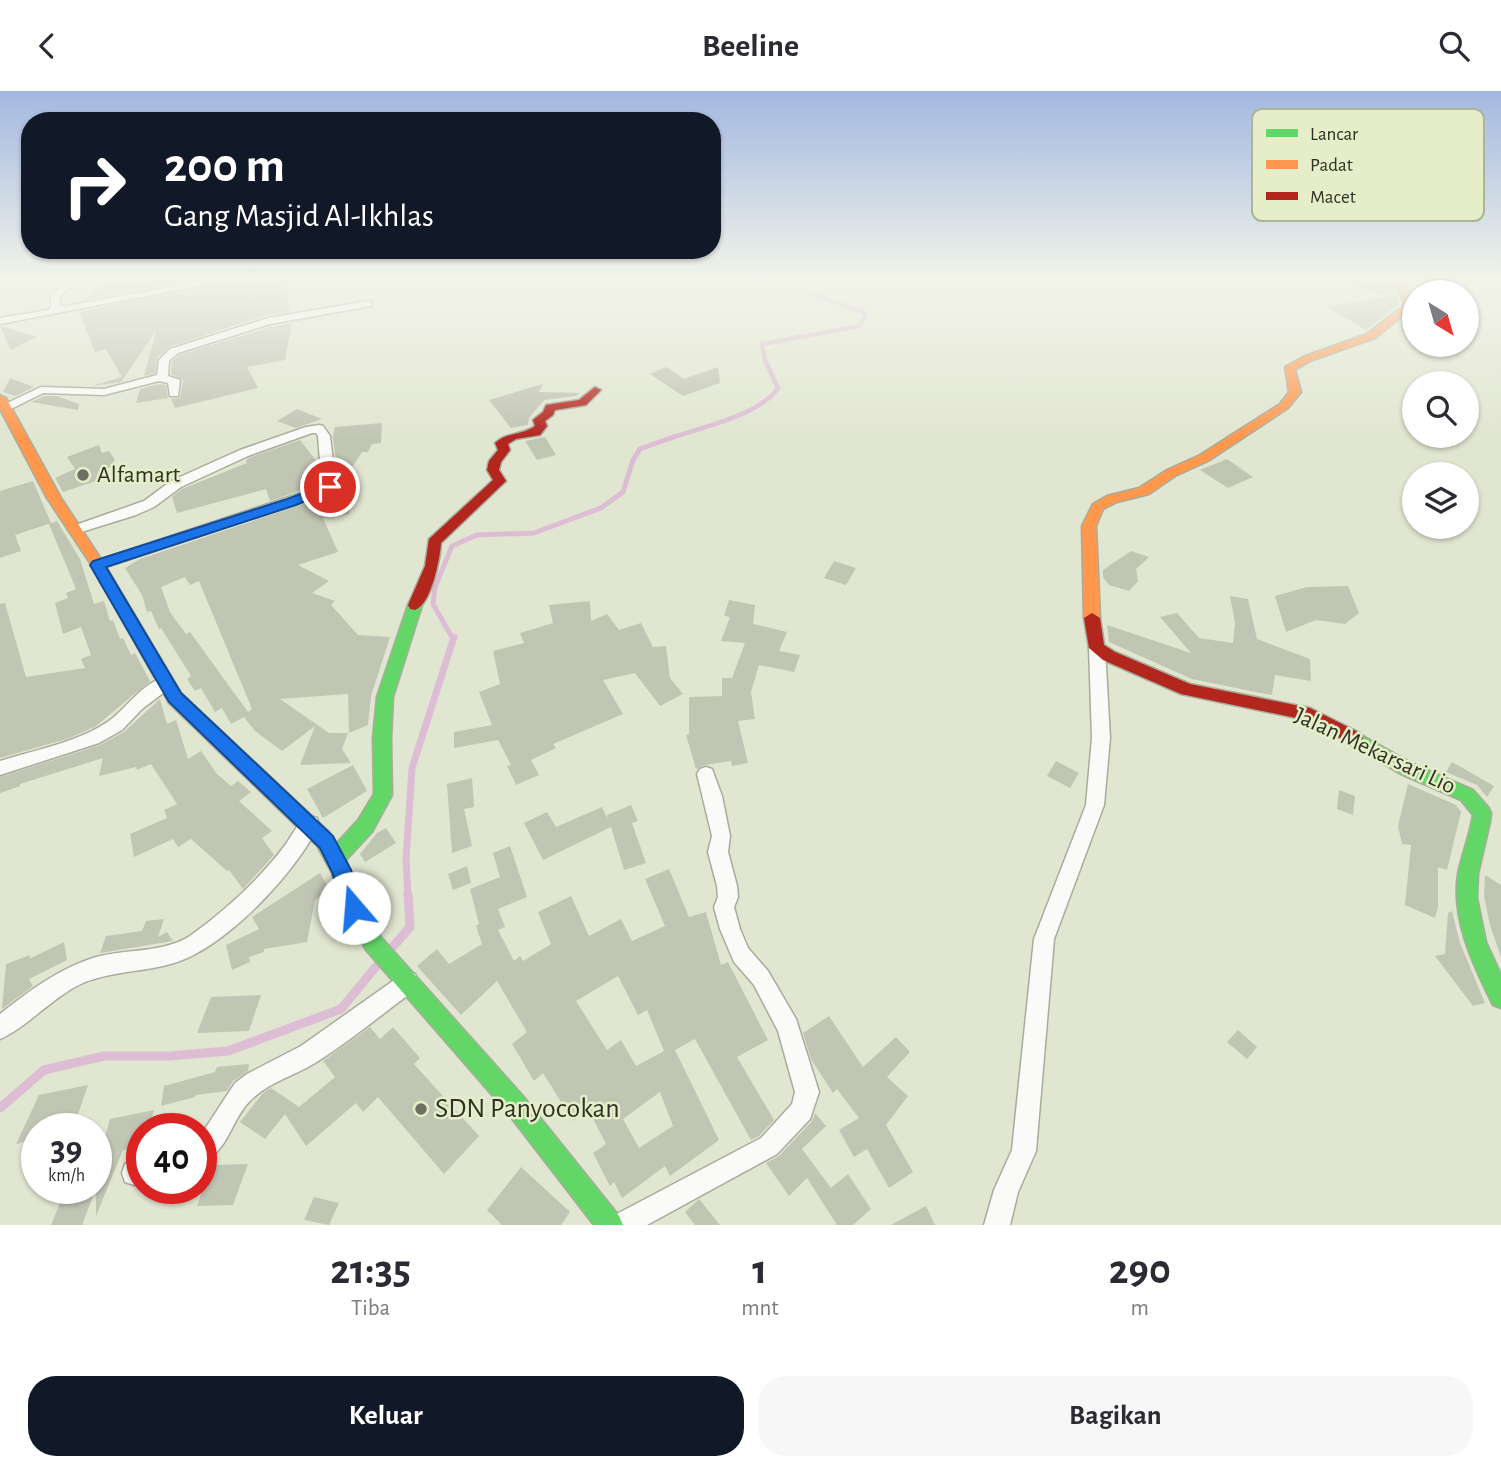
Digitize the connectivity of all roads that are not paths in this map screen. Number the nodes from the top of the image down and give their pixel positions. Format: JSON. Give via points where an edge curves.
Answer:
{"nodes":[{"id":1,"x":230,"y":333,"type":"edge"},
{"id":2,"x":1375,"y":333,"type":"edge"},
{"id":3,"x":160,"y":378,"type":"junction"},
{"id":4,"x":595,"y":390,"type":"dead end"},
{"id":5,"x":174,"y":394,"type":"dead end"},
{"id":6,"x":3,"y":403,"type":"edge"},
{"id":7,"x":75,"y":530,"type":"junction"},
{"id":8,"x":98,"y":565,"type":"junction"},
{"id":9,"x":1097,"y":648,"type":"junction"},
{"id":10,"x":165,"y":683,"type":"junction"},
{"id":11,"x":0,"y":768,"type":"edge"},
{"id":12,"x":706,"y":774,"type":"dead end"},
{"id":13,"x":310,"y":824,"type":"junction"},
{"id":14,"x":335,"y":858,"type":"junction"},
{"id":15,"x":405,"y":979,"type":"junction"},
{"id":16,"x":1501,"y":997,"type":"edge"},
{"id":17,"x":0,"y":1028,"type":"edge"},
{"id":18,"x":217,"y":1135,"type":"edge"},
{"id":19,"x":610,"y":1225,"type":"edge"},
{"id":20,"x":622,"y":1225,"type":"edge"},
{"id":21,"x":997,"y":1225,"type":"edge"}],
"edges":[{"from":1,"to":3,"type":"street","via":[[174,351],[164,360]]},
{"from":2,"to":9,"type":"street","via":[[1332,353],[1293,363],[1289,369],[1294,392],[1284,406],[1204,459],[1144,491],[1098,507],[1090,526],[1090,607]]},
{"from":3,"to":5,"type":"street","via":[[174,380]]},
{"from":3,"to":6,"type":"street","via":[[104,391],[41,390]]},
{"from":4,"to":14,"type":"street","via":[[582,403],[550,407],[539,419],[541,426],[536,432],[517,433],[503,440],[504,450],[493,470],[499,483],[434,541],[432,566],[417,597],[385,697],[383,795],[365,826]]},
{"from":6,"to":7,"type":"street"},
{"from":7,"to":8,"type":"street"},
{"from":7,"to":8,"type":"street","via":[[149,504],[176,484],[244,453],[310,429],[319,429],[324,436],[327,489]]},
{"from":8,"to":10,"type":"street"},
{"from":9,"to":16,"type":"street","name":"Jalan Mekarsari Lio","via":[[1187,690],[1304,713],[1407,769],[1467,795],[1482,813],[1467,882],[1471,920]]},
{"from":9,"to":21,"type":"street","via":[[1101,738],[1095,805],[1044,939],[1024,1151],[1006,1190]]},
{"from":10,"to":11,"type":"street","via":[[116,725],[93,738]]},
{"from":10,"to":13,"type":"street","via":[[175,698]]},
{"from":12,"to":20,"type":"street","via":[[722,836],[718,852],[727,886],[724,907],[733,937],[789,1027],[807,1092],[802,1111],[769,1146]]},
{"from":13,"to":14,"type":"street"},
{"from":13,"to":17,"type":"street","via":[[291,856],[270,878],[235,913],[190,947],[85,972],[42,994]]},
{"from":14,"to":15,"type":"street","via":[[373,943]]},
{"from":15,"to":18,"type":"street","via":[[294,1063],[251,1084],[235,1100]]},
{"from":15,"to":19,"type":"street","via":[[514,1103]]}]}
